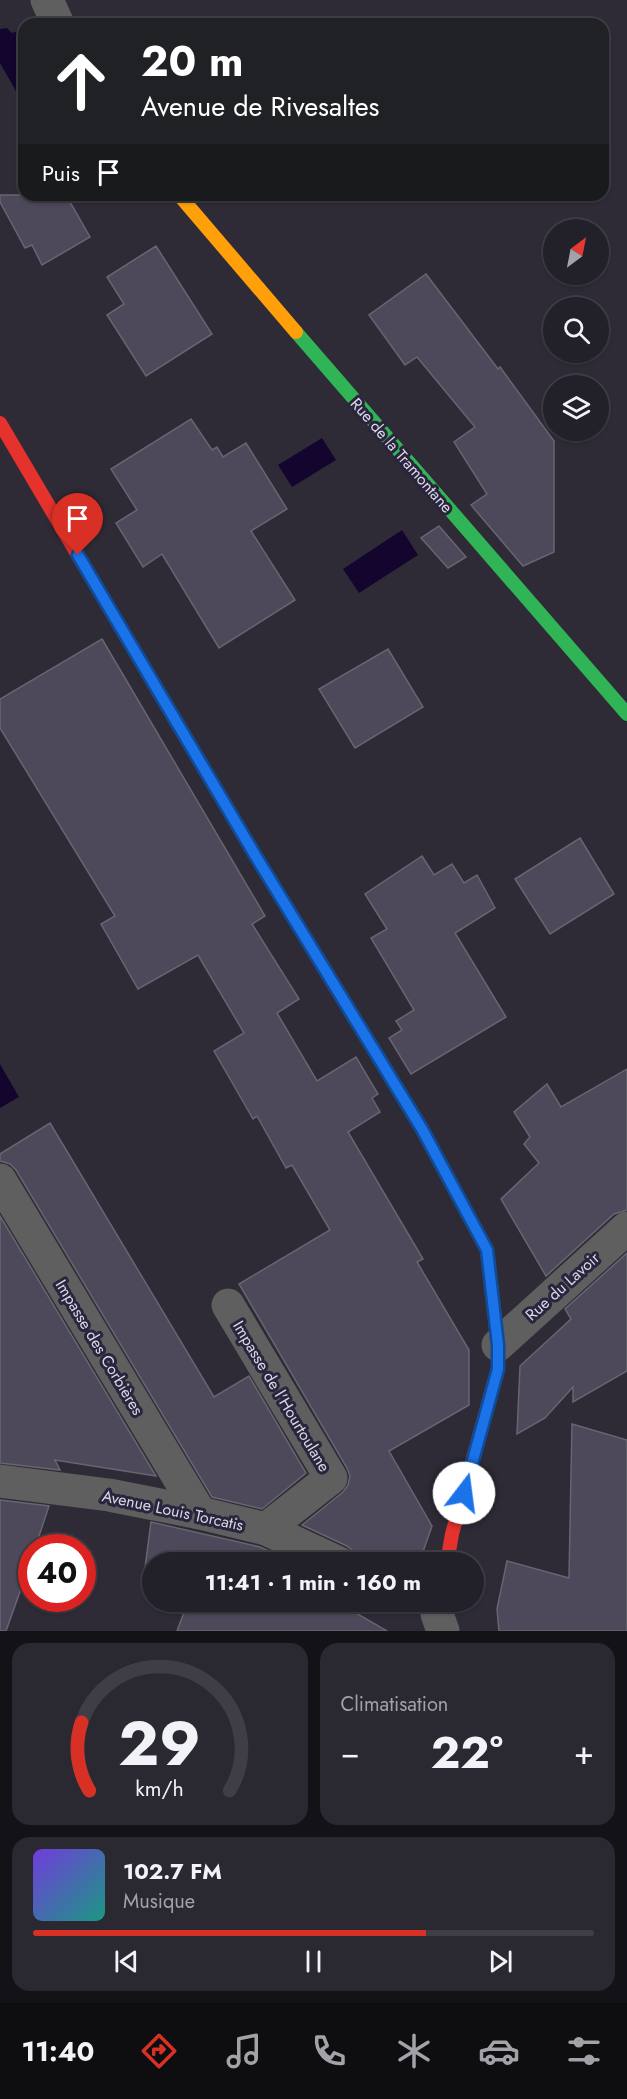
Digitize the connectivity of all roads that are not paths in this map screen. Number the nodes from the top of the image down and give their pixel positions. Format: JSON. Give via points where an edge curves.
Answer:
{"nodes":[{"id":1,"x":47,"y":0,"type":"edge"},
{"id":2,"x":55,"y":18,"type":"edge"},
{"id":3,"x":184,"y":201,"type":"edge"},
{"id":4,"x":0,"y":423,"type":"edge"},
{"id":5,"x":627,"y":714,"type":"edge"},
{"id":6,"x":0,"y":1180,"type":"edge"},
{"id":7,"x":627,"y":1228,"type":"edge"},
{"id":8,"x":228,"y":1305,"type":"dead end"},
{"id":9,"x":498,"y":1357,"type":"junction"},
{"id":10,"x":0,"y":1481,"type":"edge"},
{"id":11,"x":200,"y":1513,"type":"junction"},
{"id":12,"x":266,"y":1529,"type":"junction"},
{"id":13,"x":315,"y":1552,"type":"edge"},
{"id":14,"x":449,"y":1552,"type":"edge"}],
"edges":[{"from":1,"to":2,"type":"street"},
{"from":3,"to":5,"type":"street","name":"Rue de la Tramontane"},
{"from":4,"to":9,"type":"street","via":[[428,1139],[487,1250]]},
{"from":6,"to":11,"type":"street","name":"Impasse des Corbières"},
{"from":7,"to":9,"type":"street","name":"Rue du Lavoir"},
{"from":8,"to":12,"type":"street","name":"Impasse de l'Hourtoulane","via":[[331,1478]]},
{"from":9,"to":14,"type":"street"},
{"from":10,"to":11,"type":"street","name":"Avenue Louis Torcatis","via":[[109,1495]]},
{"from":11,"to":12,"type":"street","name":"Avenue Louis Torcatis"},
{"from":12,"to":13,"type":"street","name":"Avenue Louis Torcatis"}]}
